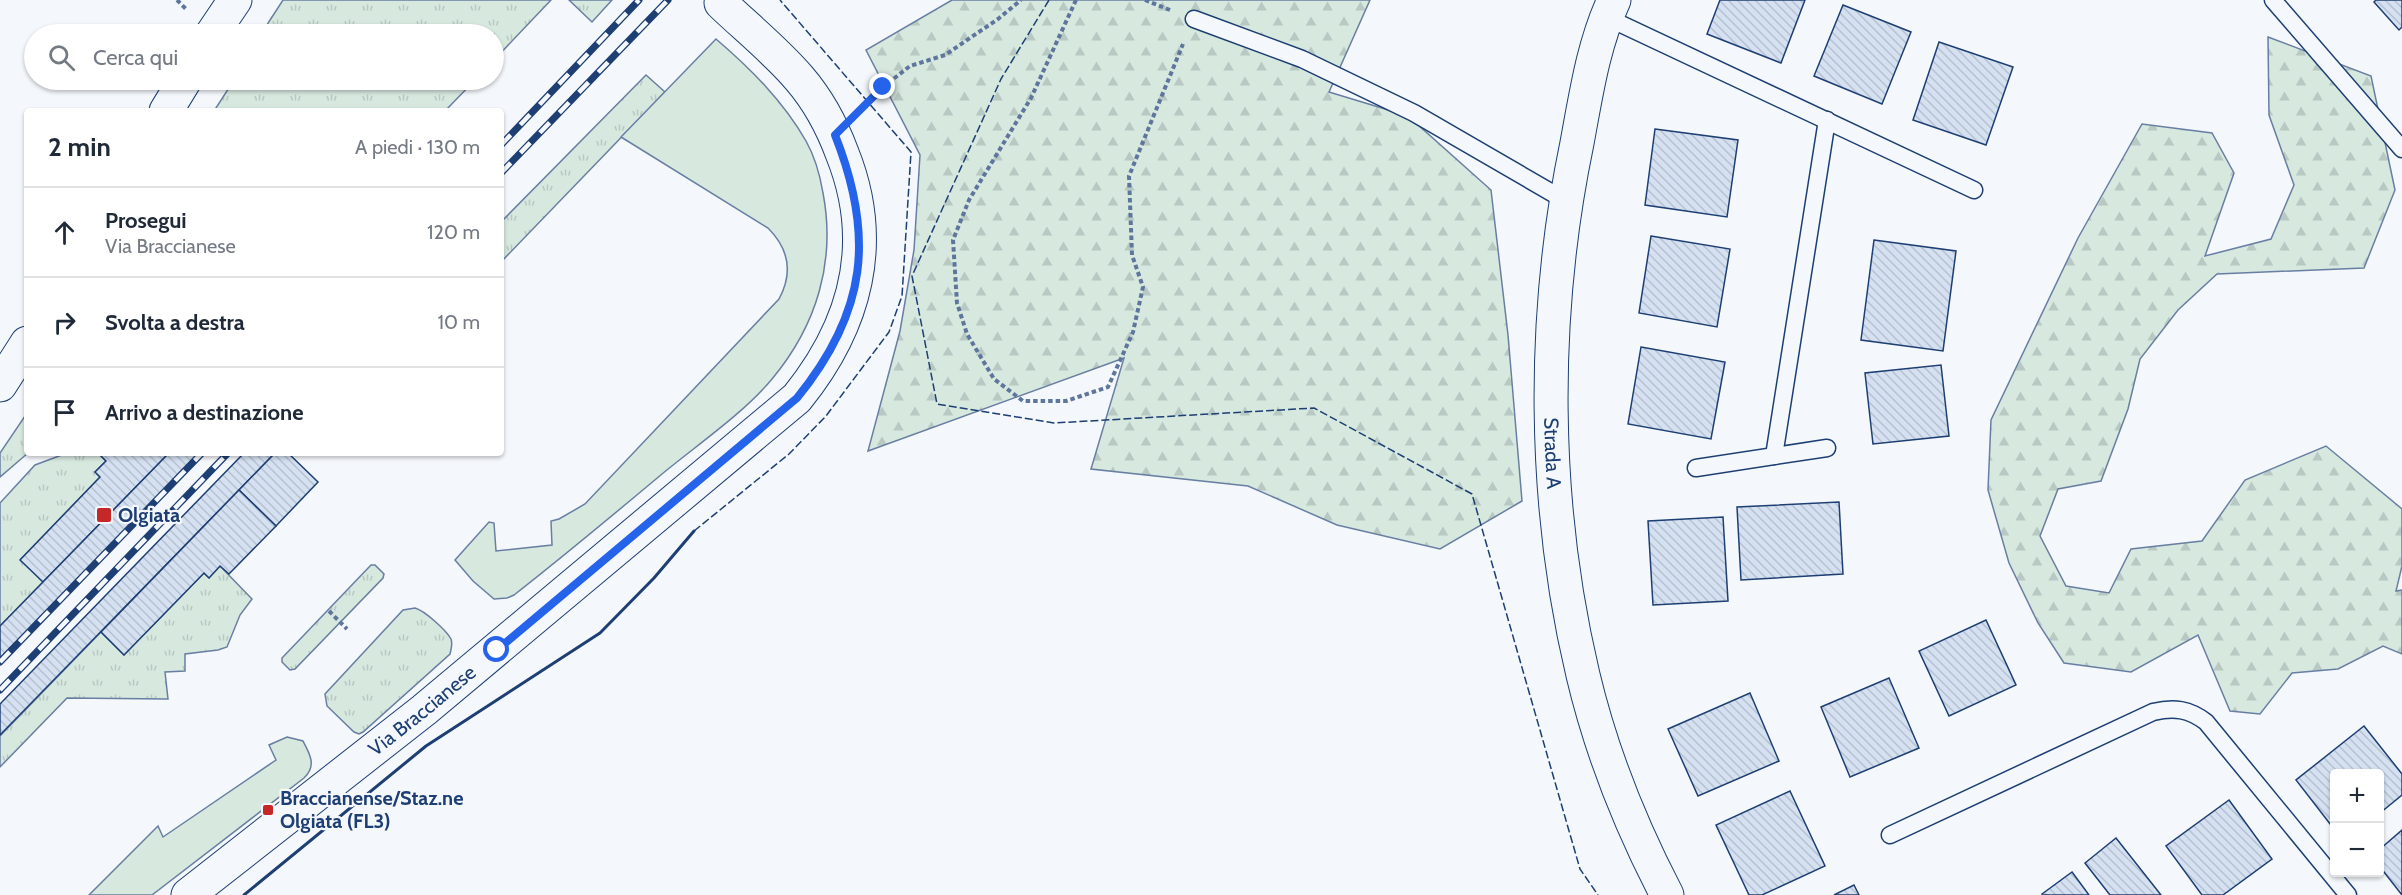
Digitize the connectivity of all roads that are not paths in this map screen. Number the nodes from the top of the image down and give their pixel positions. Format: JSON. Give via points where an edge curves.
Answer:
{"nodes":[{"id":1,"x":235,"y":0,"type":"edge"},
{"id":2,"x":2273,"y":0,"type":"edge"},
{"id":3,"x":721,"y":3,"type":"dead end"},
{"id":4,"x":1610,"y":8,"type":"edge"},
{"id":5,"x":1194,"y":19,"type":"road end"},
{"id":6,"x":219,"y":24,"type":"edge"},
{"id":7,"x":179,"y":90,"type":"edge"},
{"id":8,"x":168,"y":108,"type":"edge"},
{"id":9,"x":1827,"y":120,"type":"junction"},
{"id":10,"x":2402,"y":149,"type":"edge"},
{"id":11,"x":1974,"y":190,"type":"dead end"},
{"id":12,"x":1566,"y":201,"type":"junction"},
{"id":13,"x":24,"y":348,"type":"edge"},
{"id":14,"x":0,"y":385,"type":"edge"},
{"id":15,"x":1827,"y":448,"type":"dead end"},
{"id":16,"x":1774,"y":456,"type":"junction"},
{"id":17,"x":1696,"y":468,"type":"dead end"},
{"id":18,"x":1890,"y":835,"type":"dead end"},
{"id":19,"x":188,"y":895,"type":"edge"},
{"id":20,"x":1667,"y":895,"type":"edge"},
{"id":21,"x":2348,"y":895,"type":"edge"}],
"edges":[{"from":1,"to":6,"type":"street"},
{"from":2,"to":10,"type":"lane"},
{"from":3,"to":19,"type":"street","name":"Via Braccianese","via":[[799,77],[823,112],[849,169],[858,212],[859,272],[850,306],[828,355],[797,398],[424,710]]},
{"from":4,"to":9,"type":"lane"},
{"from":4,"to":12,"type":"street","name":"Strada A","via":[[1592,65]]},
{"from":5,"to":12,"type":"lane","via":[[1302,59],[1414,113]]},
{"from":7,"to":8,"type":"street"},
{"from":9,"to":11,"type":"lane"},
{"from":9,"to":16,"type":"lane"},
{"from":12,"to":20,"type":"street","name":"Strada A","via":[[1555,297],[1552,376],[1557,519],[1567,596],[1582,675],[1603,746],[1632,824]]},
{"from":13,"to":14,"type":"street"},
{"from":15,"to":16,"type":"lane"},
{"from":16,"to":17,"type":"lane"},
{"from":18,"to":21,"type":"lane","via":[[2153,712],[2178,709],[2206,722]]}]}
